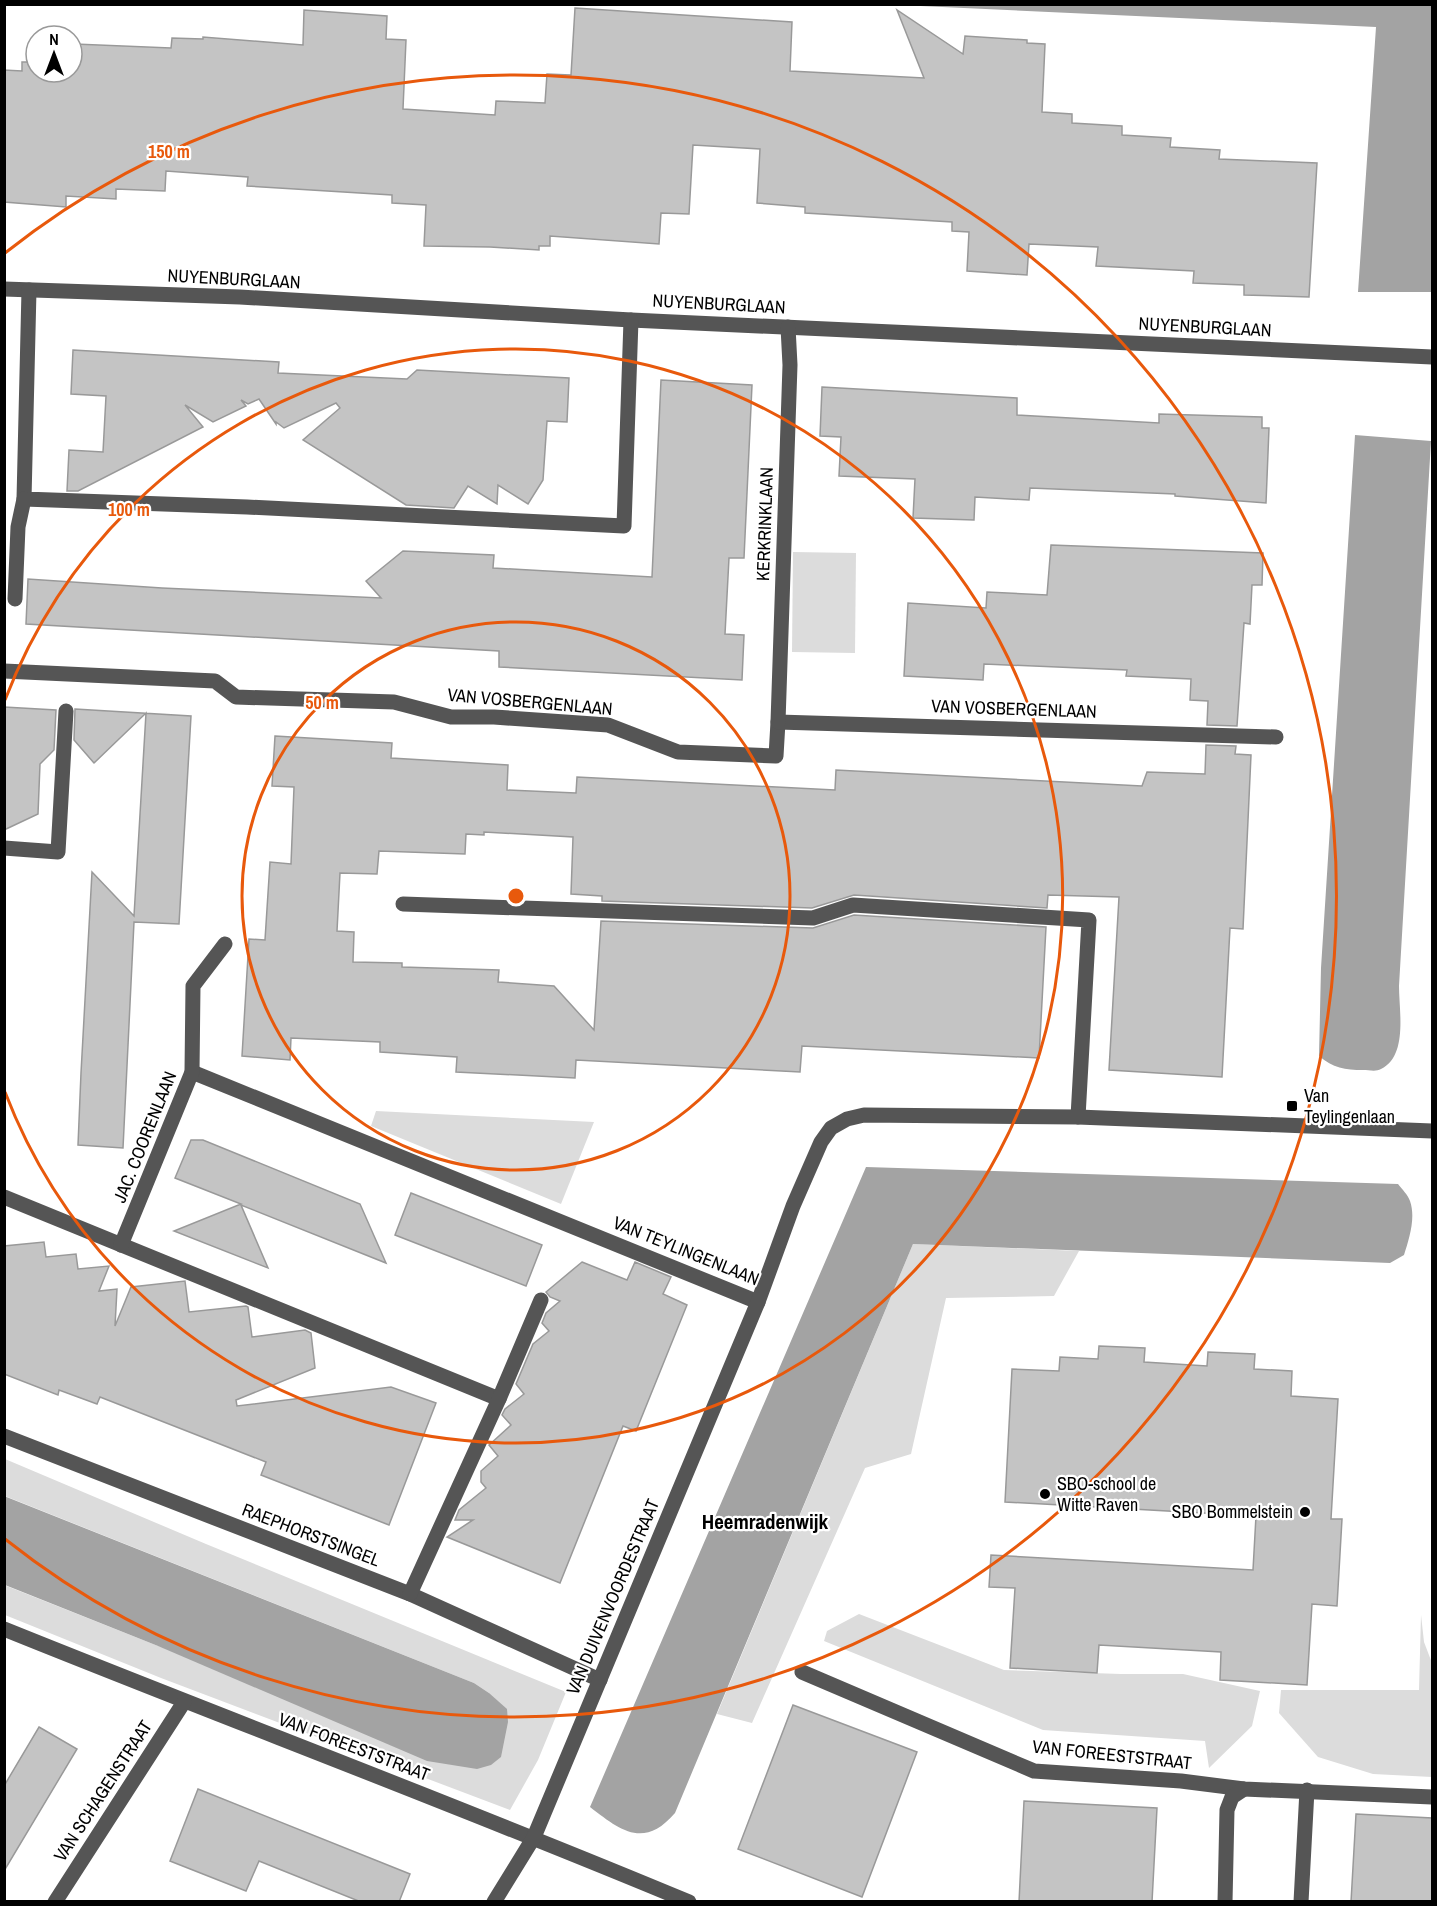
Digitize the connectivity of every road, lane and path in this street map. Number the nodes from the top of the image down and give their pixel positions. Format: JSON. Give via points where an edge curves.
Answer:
{"nodes":[{"id":1,"x":4,"y":289,"type":"edge"},
{"id":2,"x":29,"y":290,"type":"junction"},
{"id":3,"x":631,"y":320,"type":"junction"},
{"id":4,"x":788,"y":327,"type":"junction"},
{"id":5,"x":1432,"y":357,"type":"edge"},
{"id":6,"x":24,"y":499,"type":"junction"},
{"id":7,"x":15,"y":599,"type":"dead end"},
{"id":8,"x":4,"y":671,"type":"edge"},
{"id":9,"x":66,"y":711,"type":"dead end"},
{"id":10,"x":778,"y":722,"type":"junction"},
{"id":11,"x":1276,"y":737,"type":"dead end"},
{"id":12,"x":4,"y":848,"type":"edge"},
{"id":13,"x":403,"y":904,"type":"dead end"},
{"id":14,"x":225,"y":944,"type":"dead end"},
{"id":15,"x":192,"y":1072,"type":"junction"},
{"id":16,"x":1078,"y":1117,"type":"junction"},
{"id":17,"x":1432,"y":1131,"type":"edge"},
{"id":18,"x":4,"y":1197,"type":"edge"},
{"id":19,"x":121,"y":1245,"type":"junction"},
{"id":20,"x":541,"y":1300,"type":"dead end"},
{"id":21,"x":758,"y":1302,"type":"junction"},
{"id":22,"x":499,"y":1399,"type":"junction"},
{"id":23,"x":4,"y":1436,"type":"edge"},
{"id":24,"x":410,"y":1594,"type":"junction"},
{"id":25,"x":4,"y":1629,"type":"edge"},
{"id":26,"x":802,"y":1672,"type":"dead end"},
{"id":27,"x":600,"y":1680,"type":"junction"},
{"id":28,"x":184,"y":1702,"type":"junction"},
{"id":29,"x":1245,"y":1789,"type":"junction"},
{"id":30,"x":1307,"y":1790,"type":"junction"},
{"id":31,"x":1432,"y":1797,"type":"edge"},
{"id":32,"x":534,"y":1837,"type":"junction"},
{"id":33,"x":55,"y":1902,"type":"edge"},
{"id":34,"x":494,"y":1902,"type":"edge"},
{"id":35,"x":689,"y":1902,"type":"edge"},
{"id":36,"x":1225,"y":1902,"type":"edge"},
{"id":37,"x":1301,"y":1902,"type":"edge"}],
"edges":[{"from":1,"to":2,"type":"street","name":"NUYENBURGLAAN"},
{"from":2,"to":3,"type":"street","name":"NUYENBURGLAAN","via":[[240,297]]},
{"from":2,"to":6,"type":"street"},
{"from":3,"to":4,"type":"street","name":"NUYENBURGLAAN"},
{"from":3,"to":6,"type":"street","via":[[624,526]]},
{"from":4,"to":5,"type":"street","name":"NUYENBURGLAAN"},
{"from":4,"to":10,"type":"street","name":"KERKRINKLAAN"},
{"from":6,"to":7,"type":"street","via":[[18,527]]},
{"from":8,"to":10,"type":"street","name":"VAN VOSBERGENLAAN","via":[[215,681],[236,697],[394,702],[452,717],[608,725],[678,752],[776,756]]},
{"from":9,"to":12,"type":"street","via":[[58,852]]},
{"from":10,"to":11,"type":"street","name":"VAN VOSBERGENLAAN"},
{"from":13,"to":16,"type":"street","via":[[813,918],[853,905],[1089,920]]},
{"from":14,"to":15,"type":"street","name":"JAC. COORENLAAN","via":[[193,986]]},
{"from":15,"to":19,"type":"street","name":"JAC. COORENLAAN"},
{"from":15,"to":21,"type":"street","name":"VAN TEYLINGENLAAN"},
{"from":16,"to":17,"type":"street","name":"VAN TEYLINGENLAAN"},
{"from":16,"to":21,"type":"street","name":"VAN TEYLINGENLAAN","via":[[864,1115],[839,1123],[821,1142]]},
{"from":18,"to":19,"type":"street"},
{"from":19,"to":22,"type":"street"},
{"from":20,"to":22,"type":"street"},
{"from":21,"to":27,"type":"street","name":"VAN DUIVENVOORDESTRAAT"},
{"from":22,"to":24,"type":"street"},
{"from":23,"to":24,"type":"street","name":"RAEPHORSTSINGEL"},
{"from":24,"to":27,"type":"street","name":"RAEPHORSTSINGEL"},
{"from":25,"to":28,"type":"street","name":"VAN FOREESTSTRAAT"},
{"from":26,"to":29,"type":"street","name":"VAN FOREESTSTRAAT","via":[[1034,1771]]},
{"from":27,"to":32,"type":"street","name":"VAN DUIVENVOORDESTRAAT"},
{"from":28,"to":32,"type":"street","name":"VAN FOREESTSTRAAT"},
{"from":28,"to":33,"type":"street","name":"VAN SCHAGENSTRAAT"},
{"from":29,"to":30,"type":"street","name":"VAN FOREESTSTRAAT"},
{"from":29,"to":36,"type":"street","via":[[1232,1797],[1227,1810]]},
{"from":30,"to":31,"type":"street","name":"VAN FOREESTSTRAAT"},
{"from":30,"to":37,"type":"street"},
{"from":32,"to":34,"type":"street","name":"VAN DUIVENVOORDESTRAAT"},
{"from":32,"to":35,"type":"street","name":"VAN FOREESTSTRAAT"}]}
